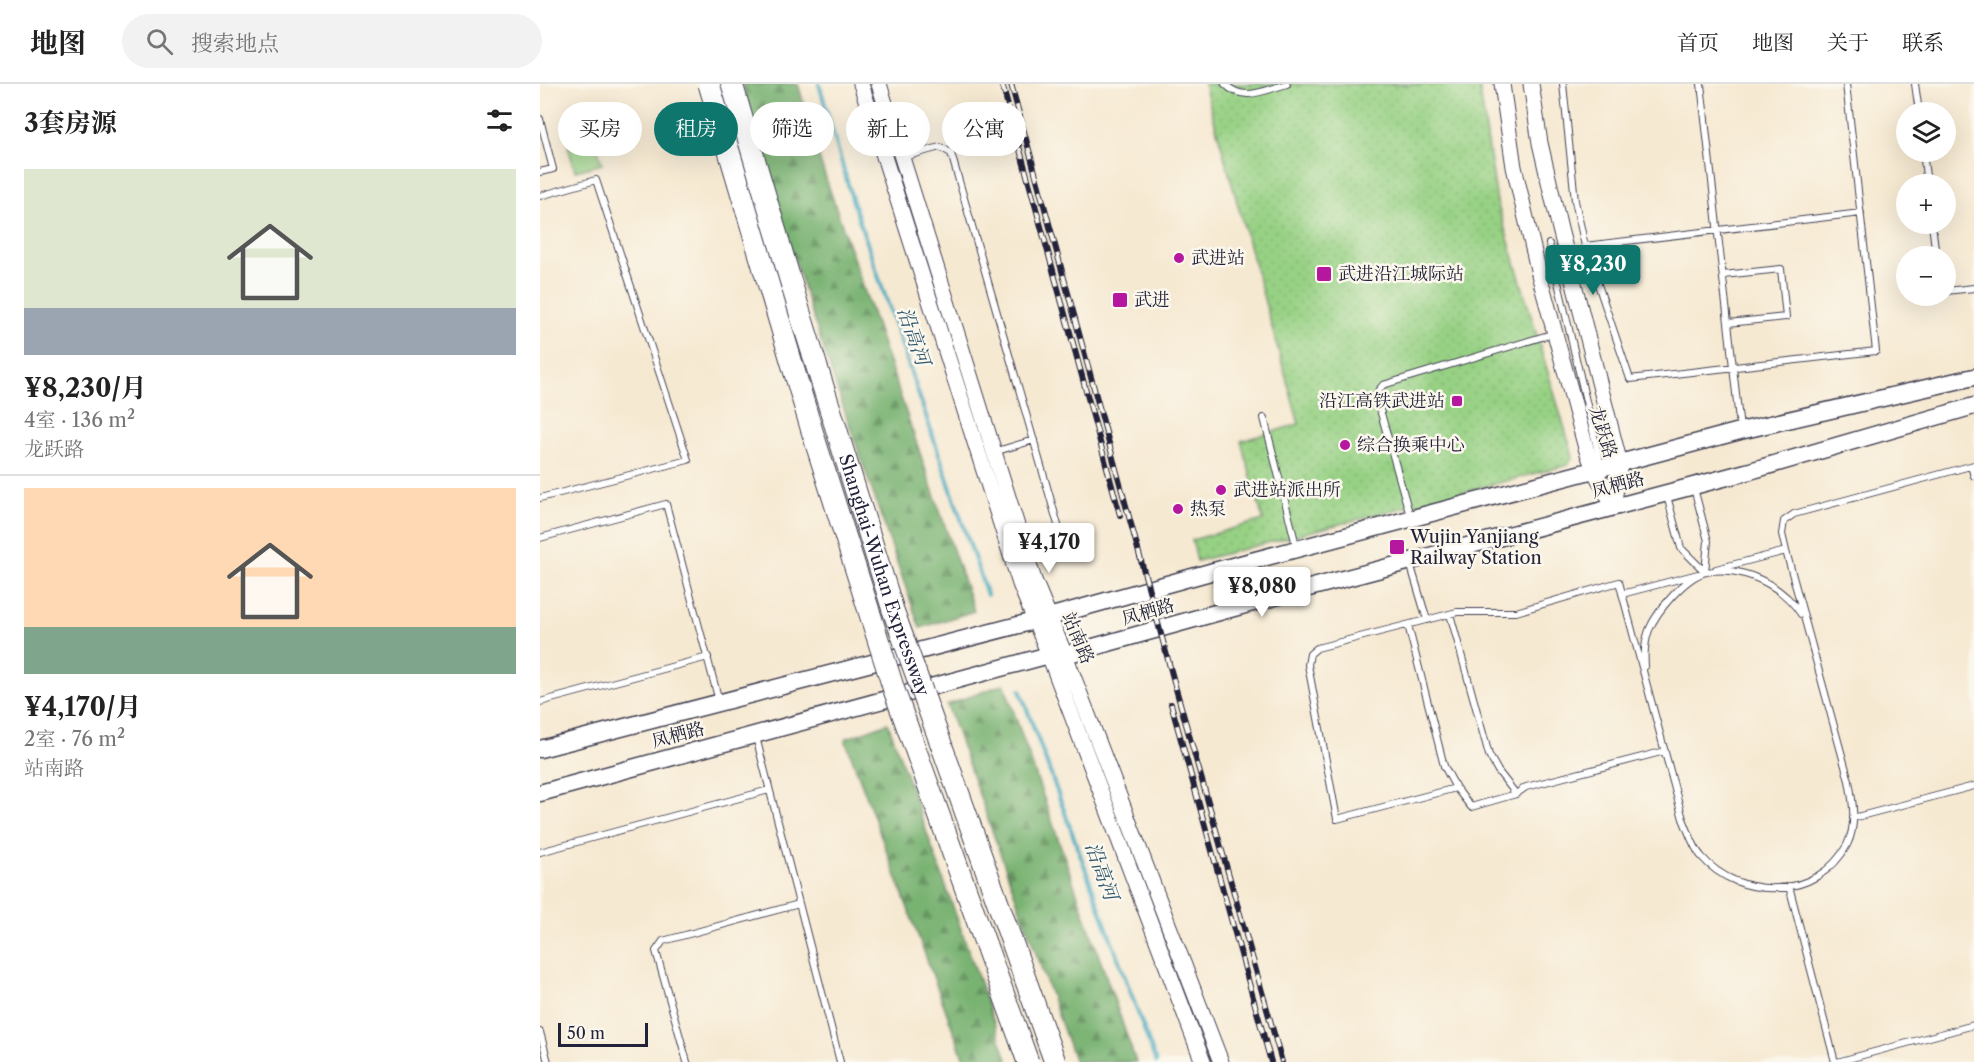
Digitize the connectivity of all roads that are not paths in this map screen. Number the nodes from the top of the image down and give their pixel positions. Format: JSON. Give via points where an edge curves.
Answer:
{"nodes":[{"id":1,"x":709,"y":84,"type":"edge"},
{"id":2,"x":732,"y":84,"type":"edge"},
{"id":3,"x":861,"y":84,"type":"edge"},
{"id":4,"x":879,"y":84,"type":"edge"},
{"id":5,"x":1225,"y":84,"type":"edge"},
{"id":6,"x":1287,"y":84,"type":"edge"},
{"id":7,"x":1502,"y":84,"type":"edge"},
{"id":8,"x":1531,"y":84,"type":"edge"},
{"id":9,"x":1563,"y":84,"type":"edge"},
{"id":10,"x":1701,"y":84,"type":"edge"},
{"id":11,"x":1846,"y":84,"type":"edge"},
{"id":12,"x":1915,"y":84,"type":"edge"},
{"id":13,"x":1918,"y":102,"type":"edge"},
{"id":14,"x":540,"y":118,"type":"edge"},
{"id":15,"x":902,"y":157,"type":"junction"},
{"id":16,"x":540,"y":172,"type":"edge"},
{"id":17,"x":540,"y":196,"type":"edge"},
{"id":18,"x":1861,"y":213,"type":"junction"},
{"id":19,"x":1718,"y":231,"type":"junction"},
{"id":20,"x":1549,"y":244,"type":"dead end"},
{"id":21,"x":1585,"y":246,"type":"junction"},
{"id":22,"x":1723,"y":275,"type":"junction"},
{"id":23,"x":1974,"y":288,"type":"edge"},
{"id":24,"x":1956,"y":290,"type":"edge"},
{"id":25,"x":1728,"y":323,"type":"junction"},
{"id":26,"x":1555,"y":333,"type":"junction"},
{"id":27,"x":1733,"y":367,"type":"junction"},
{"id":28,"x":1974,"y":377,"type":"edge"},
{"id":29,"x":1974,"y":406,"type":"edge"},
{"id":30,"x":1264,"y":418,"type":"dead end"},
{"id":31,"x":1740,"y":431,"type":"junction"},
{"id":32,"x":1034,"y":440,"type":"junction"},
{"id":33,"x":994,"y":452,"type":"junction"},
{"id":34,"x":1620,"y":464,"type":"junction"},
{"id":35,"x":1973,"y":465,"type":"edge"},
{"id":36,"x":1598,"y":470,"type":"junction"},
{"id":37,"x":1974,"y":476,"type":"edge"},
{"id":38,"x":1694,"y":485,"type":"junction"},
{"id":39,"x":1666,"y":492,"type":"junction"},
{"id":40,"x":540,"y":498,"type":"edge"},
{"id":41,"x":1613,"y":506,"type":"junction"},
{"id":42,"x":1411,"y":520,"type":"junction"},
{"id":43,"x":1058,"y":525,"type":"dead end"},
{"id":44,"x":540,"y":538,"type":"edge"},
{"id":45,"x":1297,"y":549,"type":"junction"},
{"id":46,"x":1786,"y":551,"type":"junction"},
{"id":47,"x":1410,"y":561,"type":"junction"},
{"id":48,"x":1705,"y":572,"type":"junction"},
{"id":49,"x":1622,"y":594,"type":"junction"},
{"id":50,"x":1450,"y":614,"type":"junction"},
{"id":51,"x":1041,"y":619,"type":"junction"},
{"id":52,"x":1427,"y":620,"type":"junction"},
{"id":53,"x":1806,"y":623,"type":"junction"},
{"id":54,"x":1408,"y":625,"type":"junction"},
{"id":55,"x":1057,"y":655,"type":"junction"},
{"id":56,"x":708,"y":657,"type":"junction"},
{"id":57,"x":1645,"y":678,"type":"junction"},
{"id":58,"x":540,"y":702,"type":"edge"},
{"id":59,"x":719,"y":702,"type":"junction"},
{"id":60,"x":755,"y":734,"type":"junction"},
{"id":61,"x":540,"y":749,"type":"edge"},
{"id":62,"x":1665,"y":751,"type":"junction"},
{"id":63,"x":1974,"y":786,"type":"edge"},
{"id":64,"x":1456,"y":788,"type":"junction"},
{"id":65,"x":769,"y":790,"type":"junction"},
{"id":66,"x":540,"y":793,"type":"edge"},
{"id":67,"x":1515,"y":794,"type":"junction"},
{"id":68,"x":1853,"y":818,"type":"junction"},
{"id":69,"x":540,"y":852,"type":"edge"},
{"id":70,"x":1789,"y":886,"type":"junction"},
{"id":71,"x":799,"y":904,"type":"junction"},
{"id":72,"x":1974,"y":1025,"type":"edge"},
{"id":73,"x":540,"y":1032,"type":"edge"},
{"id":74,"x":548,"y":1062,"type":"edge"},
{"id":75,"x":687,"y":1062,"type":"edge"},
{"id":76,"x":840,"y":1062,"type":"edge"},
{"id":77,"x":1028,"y":1062,"type":"edge"},
{"id":78,"x":1055,"y":1062,"type":"edge"},
{"id":79,"x":1203,"y":1062,"type":"edge"},
{"id":80,"x":1221,"y":1062,"type":"edge"},
{"id":81,"x":1836,"y":1062,"type":"edge"}],
"edges":[{"from":1,"to":77,"type":"highway","name":"Shanghai-Wuhan Expressway","bridge":true,"via":[[894,690]]},
{"from":2,"to":78,"type":"highway","name":"Shanghai-Wuhan Expressway","bridge":true,"via":[[893,610]]},
{"from":3,"to":51,"type":"street","name":"站南路","via":[[1020,584]]},
{"from":4,"to":15,"type":"street","name":"站南路"},
{"from":5,"to":6,"type":"lane","via":[[1234,93],[1249,95]]},
{"from":7,"to":26,"type":"street","name":"龙跃路","via":[[1514,167]]},
{"from":8,"to":34,"type":"street","name":"龙跃路","via":[[1560,229]]},
{"from":9,"to":21,"type":"lane","via":[[1575,201]]},
{"from":10,"to":19,"type":"lane"},
{"from":11,"to":18,"type":"lane"},
{"from":12,"to":13,"type":"lane"},
{"from":14,"to":16,"type":"lane","via":[[553,169]]},
{"from":15,"to":32,"type":"lane","via":[[940,147],[951,153]]},
{"from":15,"to":33,"type":"street","name":"站南路"},
{"from":17,"to":40,"type":"lane","via":[[596,180],[688,460]]},
{"from":18,"to":19,"type":"lane"},
{"from":18,"to":27,"type":"lane","via":[[1876,351]]},
{"from":19,"to":21,"type":"lane"},
{"from":19,"to":22,"type":"lane"},
{"from":20,"to":36,"type":"lane"},
{"from":21,"to":27,"type":"lane","via":[[1630,379]]},
{"from":22,"to":25,"type":"lane"},
{"from":22,"to":25,"type":"lane","via":[[1781,269],[1786,317]]},
{"from":23,"to":24,"type":"lane"},
{"from":25,"to":27,"type":"lane"},
{"from":26,"to":36,"type":"street","name":"龙跃路","via":[[1586,448]]},
{"from":26,"to":42,"type":"lane","via":[[1389,382],[1378,391]]},
{"from":27,"to":31,"type":"lane"},
{"from":28,"to":31,"type":"main road","name":"凤栖路"},
{"from":29,"to":38,"type":"main road","name":"凤栖路"},
{"from":30,"to":45,"type":"lane"},
{"from":31,"to":34,"type":"main road","name":"凤栖路"},
{"from":32,"to":33,"type":"lane"},
{"from":32,"to":43,"type":"lane"},
{"from":33,"to":51,"type":"street","name":"站南路","via":[[1034,580]]},
{"from":34,"to":36,"type":"main road","name":"凤栖路"},
{"from":34,"to":41,"type":"street","name":"龙跃路"},
{"from":35,"to":37,"type":"lane"},
{"from":35,"to":46,"type":"lane","via":[[1794,514],[1784,521]]},
{"from":36,"to":41,"type":"street","name":"龙跃路"},
{"from":36,"to":42,"type":"main road","name":"凤栖路"},
{"from":38,"to":39,"type":"main road","name":"凤栖路"},
{"from":38,"to":48,"type":"lane","via":[[1708,541]]},
{"from":39,"to":41,"type":"main road","name":"凤栖路"},
{"from":39,"to":48,"type":"lane","via":[[1681,548]]},
{"from":41,"to":47,"type":"main road","name":"凤栖路"},
{"from":42,"to":45,"type":"main road","name":"凤栖路"},
{"from":44,"to":56,"type":"lane","via":[[666,504]]},
{"from":45,"to":51,"type":"main road","name":"凤栖路"},
{"from":46,"to":48,"type":"lane"},
{"from":46,"to":53,"type":"lane"},
{"from":47,"to":52,"type":"lane"},
{"from":47,"to":55,"type":"main road","name":"凤栖路"},
{"from":48,"to":49,"type":"lane"},
{"from":48,"to":53,"type":"lane","via":[[1748,574],[1774,586],[1793,602]]},
{"from":48,"to":57,"type":"lane","via":[[1683,585],[1649,630],[1644,651]]},
{"from":49,"to":50,"type":"lane","via":[[1619,582],[1516,612]]},
{"from":49,"to":57,"type":"lane"},
{"from":50,"to":52,"type":"lane"},
{"from":50,"to":67,"type":"lane","via":[[1489,755]]},
{"from":51,"to":55,"type":"street","name":"站南路"},
{"from":51,"to":59,"type":"main road","name":"凤栖路"},
{"from":52,"to":54,"type":"lane"},
{"from":53,"to":68,"type":"lane","via":[[1849,782]]},
{"from":54,"to":64,"type":"lane","via":[[1444,766]]},
{"from":54,"to":64,"type":"lane","via":[[1317,648],[1310,654],[1308,665],[1337,819]]},
{"from":55,"to":60,"type":"main road","name":"凤栖路"},
{"from":55,"to":79,"type":"street","name":"站南路"},
{"from":55,"to":80,"type":"street","name":"站南路"},
{"from":56,"to":58,"type":"lane"},
{"from":56,"to":59,"type":"lane"},
{"from":57,"to":62,"type":"lane"},
{"from":59,"to":61,"type":"main road","name":"凤栖路"},
{"from":60,"to":65,"type":"lane"},
{"from":60,"to":66,"type":"main road","name":"凤栖路"},
{"from":62,"to":67,"type":"lane","via":[[1526,787]]},
{"from":62,"to":70,"type":"lane","via":[[1683,819],[1700,855],[1740,885],[1767,889]]},
{"from":63,"to":68,"type":"lane"},
{"from":64,"to":67,"type":"lane","via":[[1471,807]]},
{"from":65,"to":69,"type":"lane"},
{"from":65,"to":71,"type":"lane"},
{"from":68,"to":70,"type":"lane","via":[[1847,844],[1830,868],[1813,880]]},
{"from":70,"to":81,"type":"lane"},
{"from":71,"to":75,"type":"lane","via":[[663,941],[656,951]]},
{"from":71,"to":76,"type":"lane"},
{"from":72,"to":81,"type":"lane"},
{"from":73,"to":74,"type":"lane"}]}
